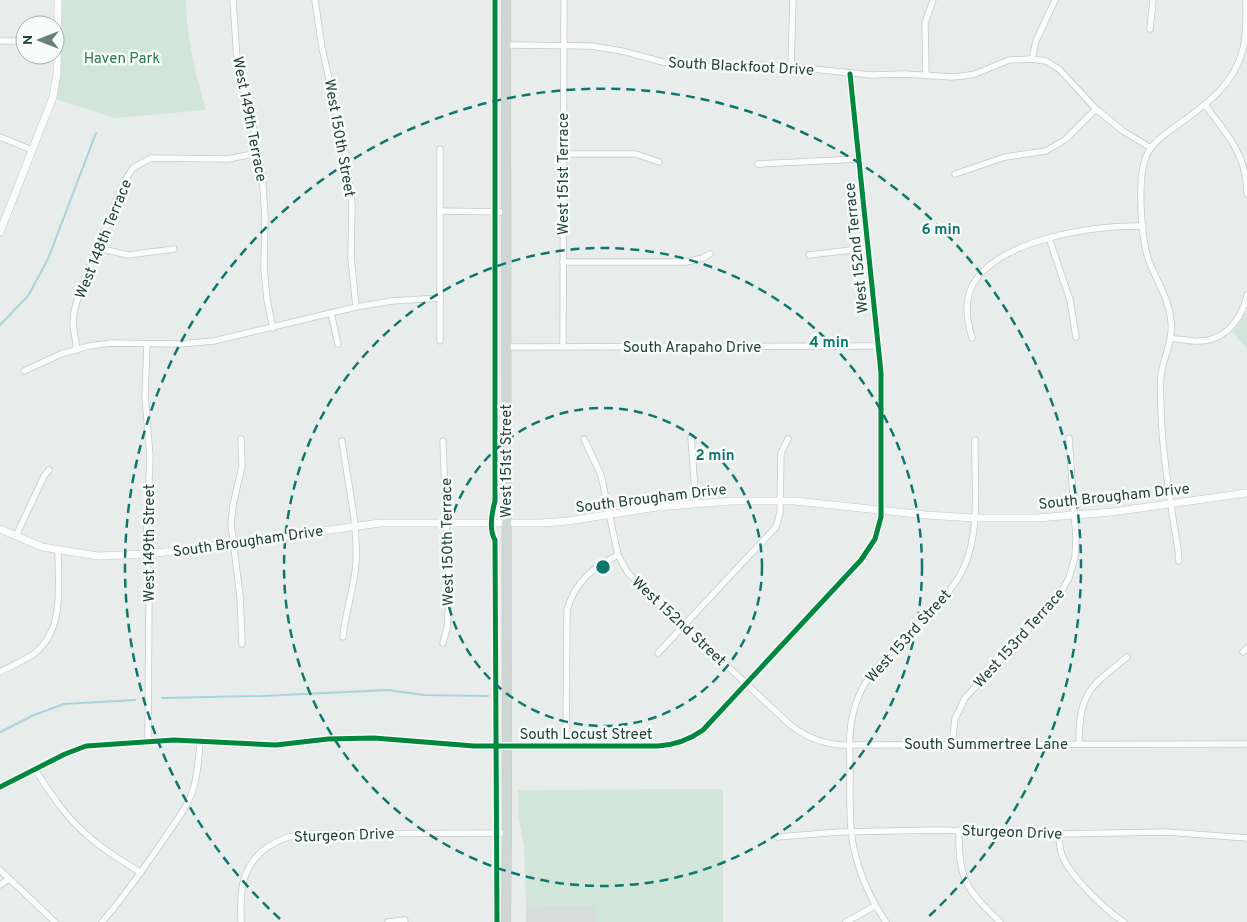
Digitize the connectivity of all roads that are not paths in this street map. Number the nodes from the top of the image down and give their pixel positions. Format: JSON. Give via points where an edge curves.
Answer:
{"nodes":[{"id":1,"x":58,"y":0,"type":"edge"},
{"id":2,"x":232,"y":0,"type":"edge"},
{"id":3,"x":315,"y":0,"type":"edge"},
{"id":4,"x":506,"y":0,"type":"edge"},
{"id":5,"x":564,"y":0,"type":"edge"},
{"id":6,"x":793,"y":0,"type":"edge"},
{"id":7,"x":933,"y":0,"type":"edge"},
{"id":8,"x":1055,"y":0,"type":"edge"},
{"id":9,"x":1153,"y":0,"type":"edge"},
{"id":10,"x":1246,"y":0,"type":"edge"},
{"id":11,"x":57,"y":15,"type":"edge"},
{"id":12,"x":1150,"y":29,"type":"dead end"},
{"id":13,"x":0,"y":41,"type":"edge"},
{"id":14,"x":15,"y":41,"type":"edge"},
{"id":15,"x":506,"y":45,"type":"junction"},
{"id":16,"x":564,"y":45,"type":"junction"},
{"id":17,"x":1032,"y":59,"type":"junction"},
{"id":18,"x":58,"y":65,"type":"edge"},
{"id":19,"x":791,"y":66,"type":"junction"},
{"id":20,"x":850,"y":74,"type":"junction"},
{"id":21,"x":926,"y":75,"type":"junction"},
{"id":22,"x":1205,"y":105,"type":"junction"},
{"id":23,"x":1096,"y":109,"type":"junction"},
{"id":24,"x":0,"y":137,"type":"edge"},
{"id":25,"x":1151,"y":148,"type":"junction"},
{"id":26,"x":440,"y":149,"type":"dead end"},
{"id":27,"x":32,"y":150,"type":"junction"},
{"id":28,"x":258,"y":153,"type":"junction"},
{"id":29,"x":563,"y":154,"type":"junction"},
{"id":30,"x":859,"y":158,"type":"junction"},
{"id":31,"x":659,"y":162,"type":"dead end"},
{"id":32,"x":758,"y":164,"type":"dead end"},
{"id":33,"x":955,"y":174,"type":"dead end"},
{"id":34,"x":1247,"y":194,"type":"edge"},
{"id":35,"x":440,"y":211,"type":"junction"},
{"id":36,"x":506,"y":212,"type":"junction"},
{"id":37,"x":1142,"y":226,"type":"junction"},
{"id":38,"x":0,"y":232,"type":"edge"},
{"id":39,"x":1050,"y":238,"type":"junction"},
{"id":40,"x":98,"y":248,"type":"junction"},
{"id":41,"x":868,"y":248,"type":"junction"},
{"id":42,"x":174,"y":249,"type":"dead end"},
{"id":43,"x":710,"y":254,"type":"dead end"},
{"id":44,"x":809,"y":255,"type":"dead end"},
{"id":45,"x":563,"y":262,"type":"junction"},
{"id":46,"x":1247,"y":295,"type":"edge"},
{"id":47,"x":440,"y":298,"type":"junction"},
{"id":48,"x":356,"y":307,"type":"junction"},
{"id":49,"x":331,"y":313,"type":"junction"},
{"id":50,"x":273,"y":328,"type":"junction"},
{"id":51,"x":1076,"y":337,"type":"dead end"},
{"id":52,"x":972,"y":338,"type":"dead end"},
{"id":53,"x":1171,"y":339,"type":"junction"},
{"id":54,"x":440,"y":341,"type":"dead end"},
{"id":55,"x":147,"y":344,"type":"junction"},
{"id":56,"x":338,"y":344,"type":"dead end"},
{"id":57,"x":879,"y":346,"type":"junction"},
{"id":58,"x":506,"y":347,"type":"junction"},
{"id":59,"x":563,"y":347,"type":"junction"},
{"id":60,"x":77,"y":350,"type":"junction"},
{"id":61,"x":24,"y":371,"type":"dead end"},
{"id":62,"x":691,"y":438,"type":"dead end"},
{"id":63,"x":1069,"y":438,"type":"dead end"},
{"id":64,"x":241,"y":439,"type":"dead end"},
{"id":65,"x":584,"y":439,"type":"dead end"},
{"id":66,"x":788,"y":439,"type":"dead end"},
{"id":67,"x":974,"y":440,"type":"dead end"},
{"id":68,"x":342,"y":442,"type":"dead end"},
{"id":69,"x":443,"y":442,"type":"dead end"},
{"id":70,"x":49,"y":470,"type":"dead end"},
{"id":71,"x":1247,"y":493,"type":"edge"},
{"id":72,"x":780,"y":501,"type":"junction"},
{"id":73,"x":696,"y":503,"type":"junction"},
{"id":74,"x":1170,"y":504,"type":"junction"},
{"id":75,"x":880,"y":510,"type":"junction"},
{"id":76,"x":610,"y":515,"type":"junction"},
{"id":77,"x":1075,"y":516,"type":"junction"},
{"id":78,"x":974,"y":518,"type":"junction"},
{"id":79,"x":447,"y":522,"type":"junction"},
{"id":80,"x":506,"y":523,"type":"junction"},
{"id":81,"x":354,"y":526,"type":"junction"},
{"id":82,"x":0,"y":529,"type":"edge"},
{"id":83,"x":16,"y":536,"type":"junction"},
{"id":84,"x":233,"y":543,"type":"junction"},
{"id":85,"x":58,"y":550,"type":"junction"},
{"id":86,"x":146,"y":554,"type":"junction"},
{"id":87,"x":618,"y":555,"type":"junction"},
{"id":88,"x":1179,"y":561,"type":"dead end"},
{"id":89,"x":684,"y":626,"type":"junction"},
{"id":90,"x":343,"y":637,"type":"dead end"},
{"id":91,"x":443,"y":643,"type":"dead end"},
{"id":92,"x":242,"y":644,"type":"dead end"},
{"id":93,"x":658,"y":653,"type":"dead end"},
{"id":94,"x":1127,"y":657,"type":"dead end"},
{"id":95,"x":0,"y":672,"type":"edge"},
{"id":96,"x":746,"y":684,"type":"junction"},
{"id":97,"x":200,"y":741,"type":"junction"},
{"id":98,"x":148,"y":742,"type":"junction"},
{"id":99,"x":952,"y":744,"type":"junction"},
{"id":100,"x":1079,"y":744,"type":"junction"},
{"id":101,"x":1247,"y":744,"type":"edge"},
{"id":102,"x":850,"y":745,"type":"junction"},
{"id":103,"x":566,"y":746,"type":"junction"},
{"id":104,"x":507,"y":747,"type":"junction"},
{"id":105,"x":35,"y":769,"type":"junction"},
{"id":106,"x":0,"y":787,"type":"edge"},
{"id":107,"x":959,"y":830,"type":"junction"},
{"id":108,"x":852,"y":832,"type":"junction"},
{"id":109,"x":507,"y":833,"type":"junction"},
{"id":110,"x":1058,"y":834,"type":"junction"},
{"id":111,"x":777,"y":837,"type":"dead end"},
{"id":112,"x":1247,"y":838,"type":"edge"},
{"id":113,"x":0,"y":870,"type":"edge"},
{"id":114,"x":141,"y":873,"type":"junction"},
{"id":115,"x":9,"y":879,"type":"junction"},
{"id":116,"x":0,"y":885,"type":"edge"},
{"id":117,"x":875,"y":906,"type":"junction"},
{"id":118,"x":405,"y":920,"type":"dead end"},
{"id":119,"x":54,"y":922,"type":"edge"},
{"id":120,"x":102,"y":922,"type":"edge"},
{"id":121,"x":241,"y":922,"type":"edge"},
{"id":122,"x":388,"y":922,"type":"edge"},
{"id":123,"x":506,"y":922,"type":"edge"},
{"id":124,"x":846,"y":922,"type":"edge"},
{"id":125,"x":886,"y":922,"type":"edge"},
{"id":126,"x":1000,"y":922,"type":"edge"},
{"id":127,"x":1124,"y":922,"type":"edge"}],
"edges":[{"from":1,"to":11,"type":"street"},
{"from":2,"to":28,"type":"street","name":"West 149th Terrace","via":[[237,60]]},
{"from":3,"to":48,"type":"street","name":"West 150th Street","via":[[322,48],[344,145],[352,204],[351,257]]},
{"from":4,"to":15,"type":"main road","name":"West 151st Street"},
{"from":5,"to":16,"type":"street","name":"West 151st Terrace"},
{"from":6,"to":19,"type":"street"},
{"from":7,"to":21,"type":"street","via":[[925,23]]},
{"from":8,"to":17,"type":"street","via":[[1036,41]]},
{"from":9,"to":12,"type":"street"},
{"from":10,"to":22,"type":"street","via":[[1246,32],[1240,59],[1230,79]]},
{"from":13,"to":14,"type":"street"},
{"from":15,"to":16,"type":"street","name":"South Blackfoot Drive"},
{"from":15,"to":36,"type":"main road","name":"West 151st Street"},
{"from":16,"to":19,"type":"street","name":"South Blackfoot Drive","via":[[613,49],[683,66]]},
{"from":16,"to":29,"type":"street","name":"West 151st Terrace"},
{"from":17,"to":21,"type":"street","name":"South Blackfoot Drive","via":[[1009,60],[976,74],[952,77]]},
{"from":17,"to":23,"type":"street","name":"South Blackfoot Drive","via":[[1046,61],[1059,69]]},
{"from":18,"to":27,"type":"street","via":[[53,97]]},
{"from":19,"to":20,"type":"street","name":"South Blackfoot Drive"},
{"from":20,"to":21,"type":"street","name":"South Blackfoot Drive"},
{"from":20,"to":30,"type":"street","name":"West 152nd Terrace"},
{"from":22,"to":25,"type":"street","via":[[1160,137]]},
{"from":22,"to":34,"type":"street","via":[[1240,154]]},
{"from":23,"to":25,"type":"street","name":"South Blackfoot Drive"},
{"from":23,"to":33,"type":"street","via":[[1066,139],[1046,151],[1005,157]]},
{"from":24,"to":27,"type":"street"},
{"from":25,"to":37,"type":"street","via":[[1142,172]]},
{"from":26,"to":35,"type":"street"},
{"from":27,"to":38,"type":"street"},
{"from":28,"to":40,"type":"street","name":"West 148th Terrace","via":[[228,159],[151,158],[142,162],[133,168],[124,182]]},
{"from":28,"to":50,"type":"street","name":"West 149th Terrace","via":[[266,218],[264,268]]},
{"from":29,"to":31,"type":"street","via":[[636,154]]},
{"from":29,"to":45,"type":"street","name":"West 151st Terrace"},
{"from":30,"to":32,"type":"street"},
{"from":30,"to":41,"type":"street","name":"West 152nd Terrace"},
{"from":35,"to":36,"type":"street"},
{"from":35,"to":47,"type":"street"},
{"from":36,"to":58,"type":"main road","name":"West 151st Street"},
{"from":37,"to":39,"type":"street","via":[[1112,226]]},
{"from":37,"to":53,"type":"street","via":[[1148,259],[1167,299],[1172,322]]},
{"from":39,"to":51,"type":"street","via":[[1070,300]]},
{"from":39,"to":52,"type":"street","via":[[993,263],[978,278],[970,293],[967,310]]},
{"from":40,"to":42,"type":"street","via":[[128,255]]},
{"from":40,"to":60,"type":"street","name":"West 148th Terrace","via":[[74,312],[72,325]]},
{"from":41,"to":44,"type":"street"},
{"from":41,"to":57,"type":"street","name":"West 152nd Terrace"},
{"from":43,"to":45,"type":"street","via":[[686,262]]},
{"from":45,"to":59,"type":"street","name":"West 151st Terrace"},
{"from":46,"to":53,"type":"street","via":[[1237,320],[1224,333],[1198,342]]},
{"from":47,"to":48,"type":"street"},
{"from":47,"to":54,"type":"street"},
{"from":48,"to":49,"type":"street"},
{"from":49,"to":50,"type":"street"},
{"from":49,"to":56,"type":"street"},
{"from":50,"to":55,"type":"street","via":[[214,341]]},
{"from":53,"to":74,"type":"street","via":[[1161,385],[1163,448]]},
{"from":55,"to":60,"type":"street","via":[[111,343]]},
{"from":55,"to":86,"type":"street","name":"West 149th Street","via":[[145,396],[150,457]]},
{"from":57,"to":59,"type":"street","name":"South Arapaho Drive"},
{"from":57,"to":75,"type":"street","name":"West 152nd Terrace"},
{"from":58,"to":59,"type":"street","name":"South Arapaho Drive"},
{"from":58,"to":80,"type":"main road","name":"West 151st Street"},
{"from":60,"to":61,"type":"street"},
{"from":62,"to":73,"type":"street"},
{"from":63,"to":77,"type":"street","name":"West 153rd Terrace"},
{"from":64,"to":84,"type":"street","via":[[242,466],[231,524]]},
{"from":65,"to":76,"type":"street","name":"West 152nd Street","via":[[601,475]]},
{"from":66,"to":72,"type":"street","via":[[781,453]]},
{"from":67,"to":78,"type":"street","name":"West 153rd Street"},
{"from":68,"to":81,"type":"street"},
{"from":69,"to":79,"type":"street","name":"West 150th Terrace"},
{"from":70,"to":83,"type":"street"},
{"from":71,"to":74,"type":"street","name":"South Brougham Drive"},
{"from":72,"to":73,"type":"street","name":"South Brougham Drive"},
{"from":72,"to":75,"type":"street","name":"South Brougham Drive"},
{"from":72,"to":89,"type":"street","via":[[778,521],[772,532]]},
{"from":73,"to":76,"type":"street","name":"South Brougham Drive"},
{"from":74,"to":77,"type":"street","name":"South Brougham Drive"},
{"from":74,"to":88,"type":"street"},
{"from":75,"to":78,"type":"street","name":"South Brougham Drive"},
{"from":75,"to":96,"type":"street","name":"South Locust Street","via":[[880,525],[868,551]]},
{"from":76,"to":80,"type":"street","name":"South Brougham Drive"},
{"from":76,"to":87,"type":"street","name":"West 152nd Street"},
{"from":77,"to":78,"type":"street","name":"South Brougham Drive"},
{"from":77,"to":99,"type":"street","name":"West 153rd Terrace","via":[[1075,557],[1066,586],[965,698],[956,719]]},
{"from":78,"to":102,"type":"street","name":"West 153rd Street","via":[[968,559],[955,583],[864,685],[853,714]]},
{"from":79,"to":80,"type":"street","name":"South Brougham Drive"},
{"from":79,"to":81,"type":"street","name":"South Brougham Drive"},
{"from":79,"to":91,"type":"street","name":"West 150th Terrace","via":[[449,612]]},
{"from":80,"to":104,"type":"main road","name":"West 151st Street"},
{"from":81,"to":84,"type":"street","name":"South Brougham Drive"},
{"from":81,"to":90,"type":"street","via":[[355,577]]},
{"from":82,"to":83,"type":"street","name":"South Brougham Drive"},
{"from":83,"to":85,"type":"street","name":"South Brougham Drive"},
{"from":84,"to":86,"type":"street","name":"South Brougham Drive"},
{"from":84,"to":92,"type":"street"},
{"from":85,"to":86,"type":"street","name":"South Brougham Drive","via":[[98,556]]},
{"from":85,"to":95,"type":"street","via":[[57,614],[52,632],[40,649]]},
{"from":86,"to":98,"type":"street","name":"West 149th Street","via":[[149,597]]},
{"from":87,"to":89,"type":"street","name":"West 152nd Street","via":[[628,572]]},
{"from":87,"to":103,"type":"street","via":[[585,575],[574,590],[567,610]]},
{"from":89,"to":93,"type":"street"},
{"from":89,"to":96,"type":"street","name":"West 152nd Street"},
{"from":94,"to":100,"type":"street","via":[[1088,694],[1080,716]]},
{"from":96,"to":102,"type":"street","name":"South Summertree Lane","via":[[805,736],[829,744]]},
{"from":96,"to":103,"type":"street","name":"South Locust Street","via":[[703,730],[678,743]]},
{"from":97,"to":98,"type":"street","name":"South Locust Street"},
{"from":97,"to":104,"type":"street","name":"South Locust Street","via":[[276,745],[374,738]]},
{"from":97,"to":114,"type":"street","via":[[199,763],[184,810]]},
{"from":98,"to":105,"type":"street","name":"South Locust Street","via":[[86,746]]},
{"from":99,"to":100,"type":"street","name":"South Summertree Lane"},
{"from":99,"to":102,"type":"street","name":"South Summertree Lane"},
{"from":100,"to":101,"type":"street","name":"South Summertree Lane"},
{"from":102,"to":108,"type":"street","name":"West 153rd Street"},
{"from":103,"to":104,"type":"street","name":"South Locust Street"},
{"from":104,"to":109,"type":"main road","name":"West 151st Street"},
{"from":105,"to":106,"type":"street","name":"South Locust Street"},
{"from":105,"to":114,"type":"street","via":[[74,823],[103,848]]},
{"from":107,"to":108,"type":"street","name":"Sturgeon Drive"},
{"from":107,"to":110,"type":"street","name":"Sturgeon Drive"},
{"from":107,"to":126,"type":"street","via":[[959,862],[966,883]]},
{"from":108,"to":111,"type":"street","name":"Sturgeon Drive"},
{"from":108,"to":117,"type":"street","name":"West 153rd Street","via":[[859,865]]},
{"from":109,"to":121,"type":"street","name":"Sturgeon Drive","via":[[310,834],[285,837],[262,851],[249,868],[242,889]]},
{"from":109,"to":123,"type":"main road","name":"West 151st Street"},
{"from":110,"to":112,"type":"street","name":"Sturgeon Drive","via":[[1166,832]]},
{"from":110,"to":127,"type":"street","via":[[1068,868]]},
{"from":113,"to":115,"type":"street"},
{"from":114,"to":120,"type":"street"},
{"from":115,"to":116,"type":"street"},
{"from":115,"to":119,"type":"street"},
{"from":117,"to":124,"type":"street"},
{"from":117,"to":125,"type":"street","name":"West 153rd Street"},
{"from":118,"to":122,"type":"street"}]}
